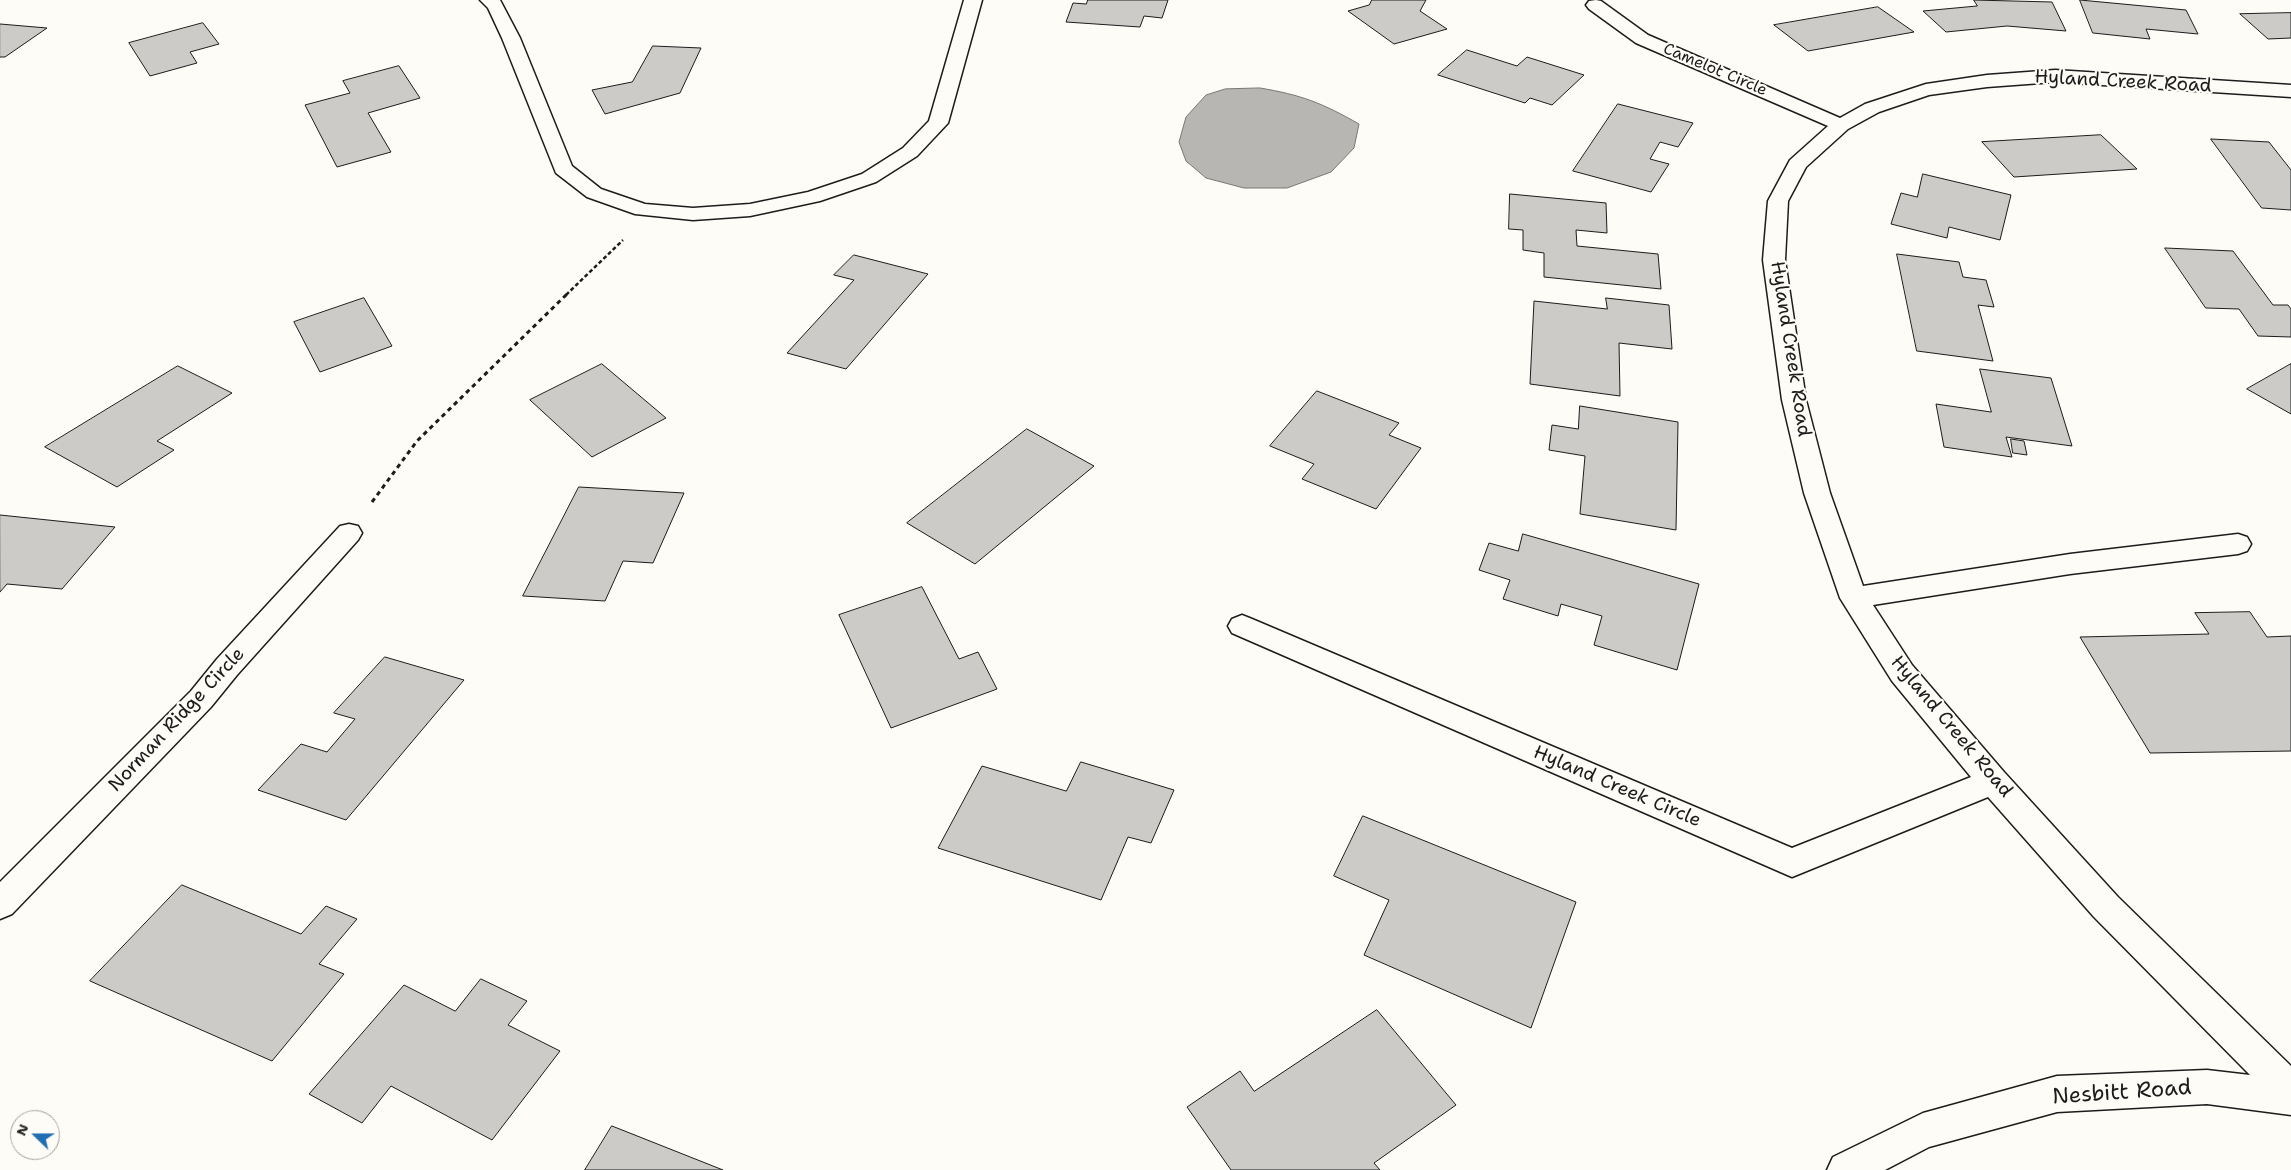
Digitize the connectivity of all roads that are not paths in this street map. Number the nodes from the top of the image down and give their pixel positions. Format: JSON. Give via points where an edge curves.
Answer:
{"nodes":[{"id":1,"x":489,"y":0,"type":"edge"},
{"id":2,"x":973,"y":0,"type":"edge"},
{"id":3,"x":1596,"y":5,"type":"dead end"},
{"id":4,"x":2291,"y":91,"type":"edge"},
{"id":5,"x":1841,"y":125,"type":"junction"},
{"id":6,"x":349,"y":533,"type":"road end"},
{"id":7,"x":2238,"y":544,"type":"dead end"},
{"id":8,"x":1854,"y":598,"type":"junction"},
{"id":9,"x":1242,"y":626,"type":"dead end"},
{"id":10,"x":1993,"y":781,"type":"junction"},
{"id":11,"x":0,"y":904,"type":"edge"},
{"id":12,"x":2291,"y":1091,"type":"edge"},
{"id":13,"x":2291,"y":1096,"type":"edge"},
{"id":14,"x":1846,"y":1170,"type":"edge"}],
"edges":[{"from":1,"to":2,"type":"street","via":[[495,5],[511,38],[563,169],[594,194],[642,210],[694,214],[750,210],[813,197],[869,178],[910,152],[938,123]]},
{"from":3,"to":5,"type":"street","name":"Camelot Circle","via":[[1642,39]]},
{"from":4,"to":5,"type":"street","name":"Hyland Creek Road","via":[[2055,76],[2016,78],[1926,90],[1872,108]]},
{"from":5,"to":8,"type":"street","name":"Hyland Creek Road","via":[[1797,164],[1778,201],[1774,260],[1794,400],[1817,493]]},
{"from":6,"to":11,"type":"street","name":"Norman Ridge Circle","via":[[201,698]]},
{"from":7,"to":8,"type":"street","via":[[2070,564]]},
{"from":8,"to":10,"type":"street","name":"Hyland Creek Road","via":[[1902,673]]},
{"from":9,"to":10,"type":"street","name":"Hyland Creek Circle","via":[[1792,863]]},
{"from":10,"to":12,"type":"street","name":"Hyland Creek Road","via":[[2106,908]]},
{"from":13,"to":14,"type":"street","name":"Nesbitt Road","via":[[2207,1087],[2057,1094],[1923,1131]]}]}
